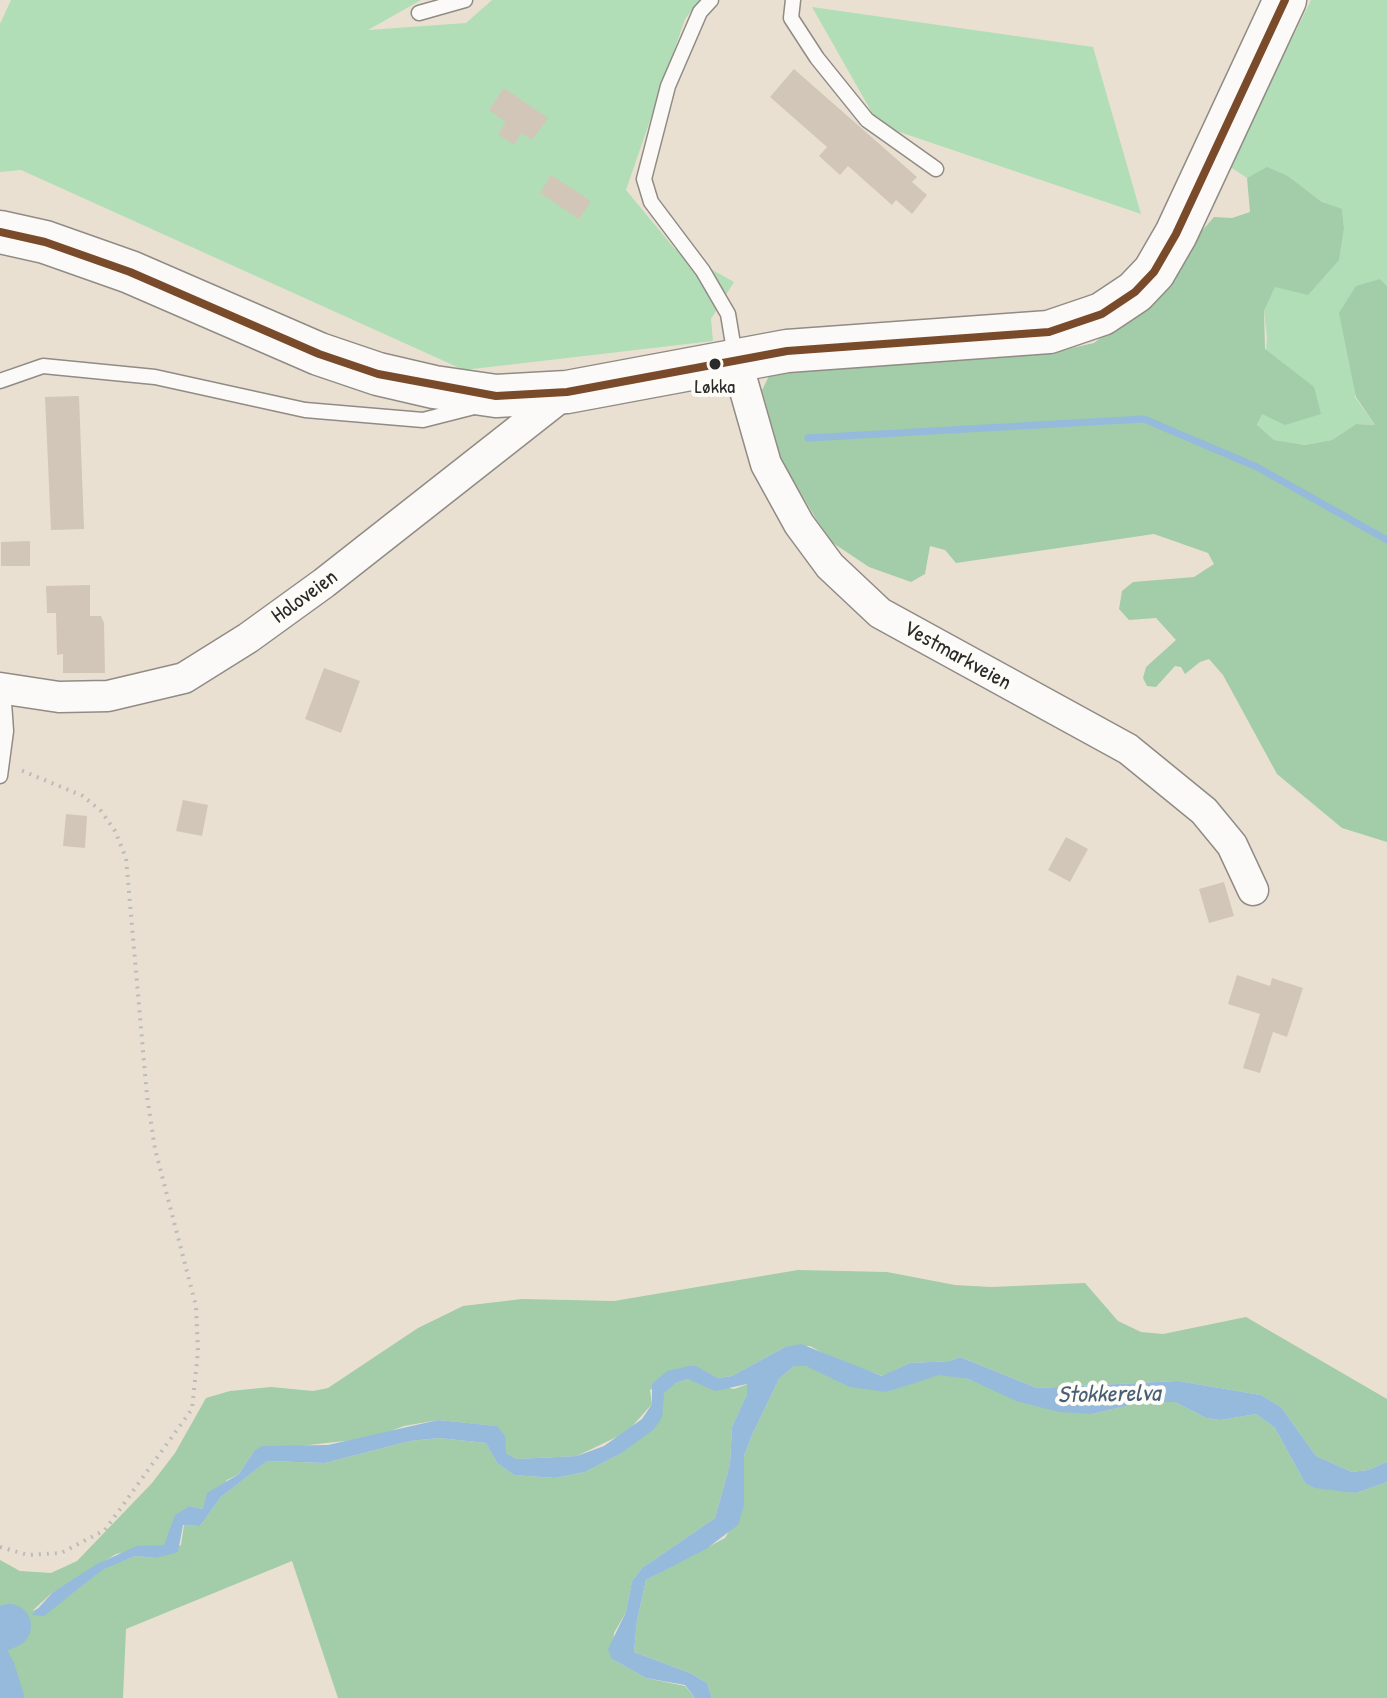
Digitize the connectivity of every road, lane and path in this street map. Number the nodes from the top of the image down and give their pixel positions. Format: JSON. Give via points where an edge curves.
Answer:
{"nodes":[{"id":1,"x":465,"y":0,"type":"edge"},
{"id":2,"x":711,"y":0,"type":"edge"},
{"id":3,"x":793,"y":0,"type":"edge"},
{"id":4,"x":1285,"y":0,"type":"edge"},
{"id":5,"x":419,"y":13,"type":"dead end"},
{"id":6,"x":936,"y":169,"type":"dead end"},
{"id":7,"x":0,"y":232,"type":"edge"},
{"id":8,"x":736,"y":359,"type":"junction"},
{"id":9,"x":0,"y":381,"type":"edge"},
{"id":10,"x":567,"y":392,"type":"junction"},
{"id":11,"x":496,"y":396,"type":"junction"},
{"id":12,"x":1,"y":688,"type":"edge"},
{"id":13,"x":2,"y":770,"type":"edge"},
{"id":14,"x":1253,"y":890,"type":"dead end"},
{"id":15,"x":0,"y":1547,"type":"edge"}],
"edges":[{"from":1,"to":5,"type":"lane"},
{"from":2,"to":8,"type":"lane","via":[[700,12],[668,86],[644,179],[651,202],[728,314]]},
{"from":3,"to":6,"type":"lane","via":[[791,18],[867,120]]},
{"from":4,"to":8,"type":"street","via":[[1176,234],[1154,272],[1110,309],[1049,332]]},
{"from":7,"to":11,"type":"street","via":[[130,272],[378,374]]},
{"from":8,"to":10,"type":"street"},
{"from":8,"to":14,"type":"street","name":"Vestmarkveien","via":[[766,464],[830,566],[880,613],[1128,749],[1204,811],[1232,845]]},
{"from":9,"to":11,"type":"lane","via":[[43,366],[155,377],[305,410],[423,420],[457,414]]},
{"from":10,"to":11,"type":"street"},
{"from":10,"to":12,"type":"street","name":"Holoveien","via":[[324,583],[184,678],[108,696],[59,697]]},
{"from":12,"to":13,"type":"lane","via":[[6,731]]},
{"from":13,"to":15,"type":"path","via":[[45,778],[83,796],[115,831],[126,858],[147,1096],[155,1149],[196,1306],[198,1351],[192,1409],[105,1530],[61,1553],[28,1555]]}]}
